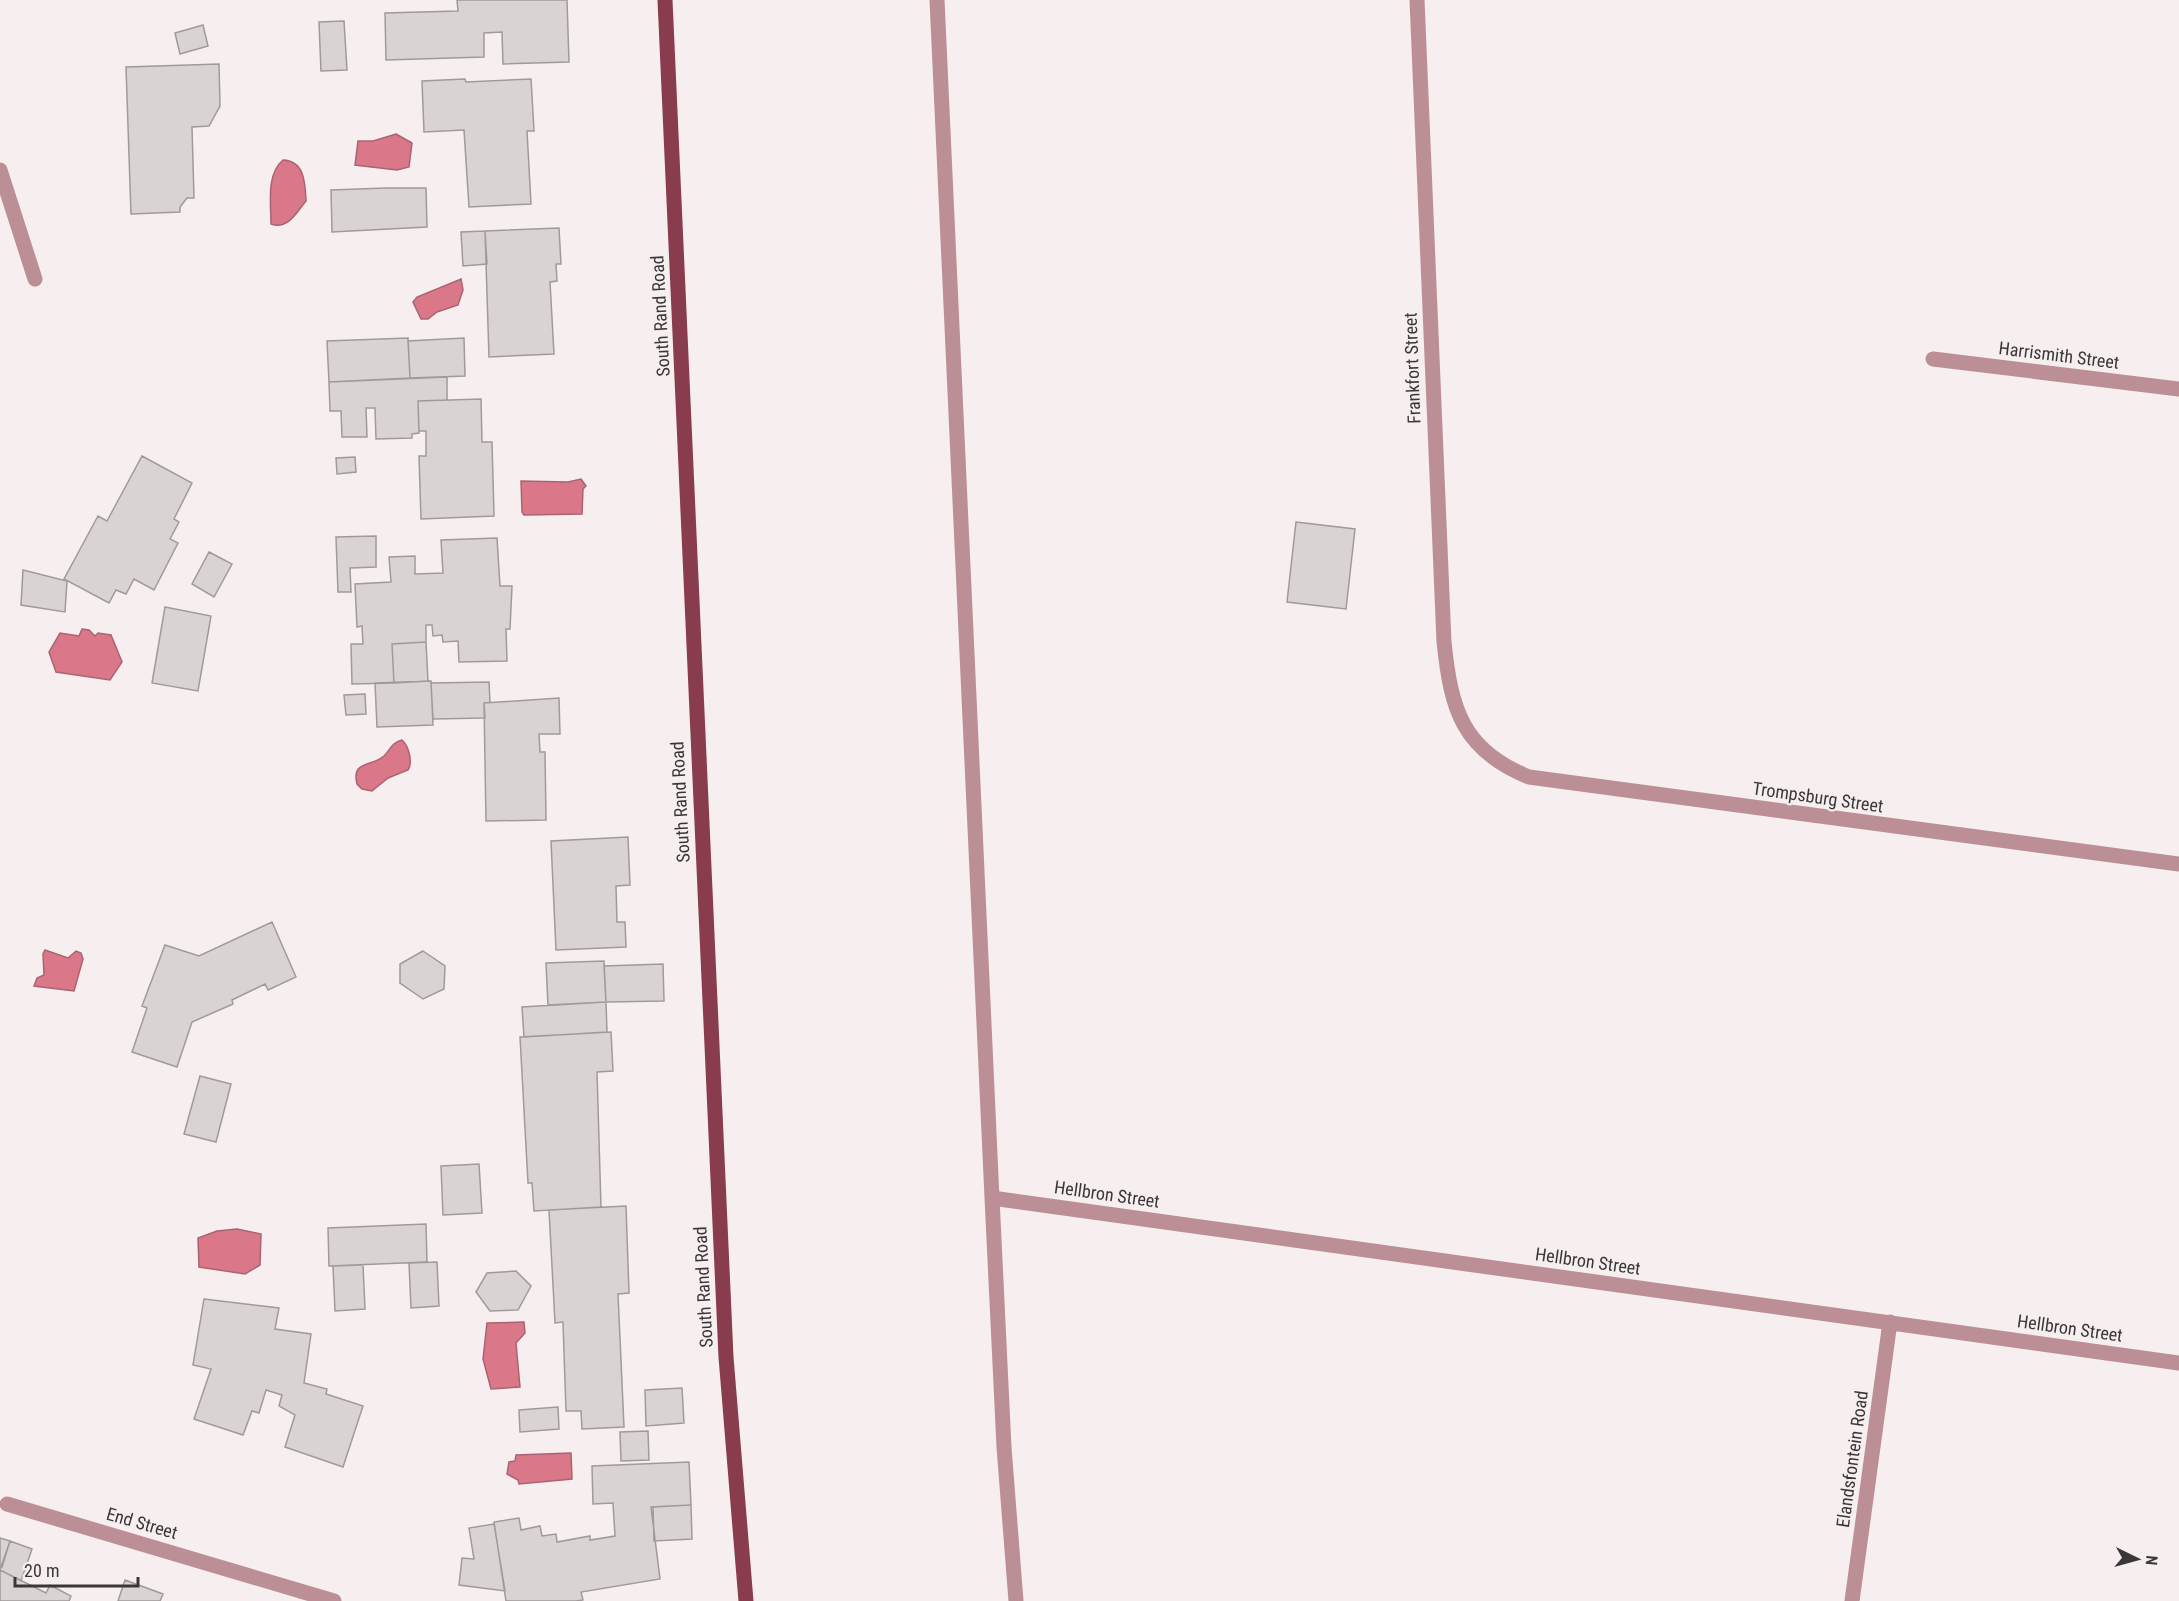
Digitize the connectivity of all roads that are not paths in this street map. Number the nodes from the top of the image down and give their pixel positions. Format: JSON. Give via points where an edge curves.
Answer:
{"nodes":[{"id":1,"x":666,"y":0,"type":"edge"},
{"id":2,"x":938,"y":0,"type":"edge"},
{"id":3,"x":1417,"y":0,"type":"edge"},
{"id":4,"x":0,"y":170,"type":"edge"},
{"id":5,"x":35,"y":279,"type":"dead end"},
{"id":6,"x":1933,"y":359,"type":"dead end"},
{"id":7,"x":2179,"y":389,"type":"edge"},
{"id":8,"x":1467,"y":732,"type":"joint"},
{"id":9,"x":2179,"y":864,"type":"edge"},
{"id":10,"x":992,"y":1198,"type":"junction"},
{"id":11,"x":1890,"y":1322,"type":"junction"},
{"id":12,"x":2179,"y":1363,"type":"edge"},
{"id":13,"x":7,"y":1504,"type":"dead end"},
{"id":14,"x":334,"y":1601,"type":"edge"},
{"id":15,"x":746,"y":1601,"type":"edge"},
{"id":16,"x":1016,"y":1601,"type":"edge"},
{"id":17,"x":1852,"y":1601,"type":"edge"}],
"edges":[{"from":1,"to":15,"type":"main road","name":"South Rand Road","via":[[726,1357]]},
{"from":2,"to":10,"type":"street"},
{"from":3,"to":8,"type":"street","name":"Frankfort Street","via":[[1444,642],[1448,683]]},
{"from":4,"to":5,"type":"street"},
{"from":6,"to":7,"type":"street","name":"Harrismith Street"},
{"from":8,"to":9,"type":"street","name":"Trompsburg Street","via":[[1492,758],[1529,777]]},
{"from":10,"to":11,"type":"street","name":"Hellbron Street"},
{"from":10,"to":16,"type":"street"},
{"from":11,"to":12,"type":"street","name":"Hellbron Street"},
{"from":11,"to":17,"type":"street","name":"Elandsfontein Road"},
{"from":13,"to":14,"type":"street","name":"End Street"}]}
